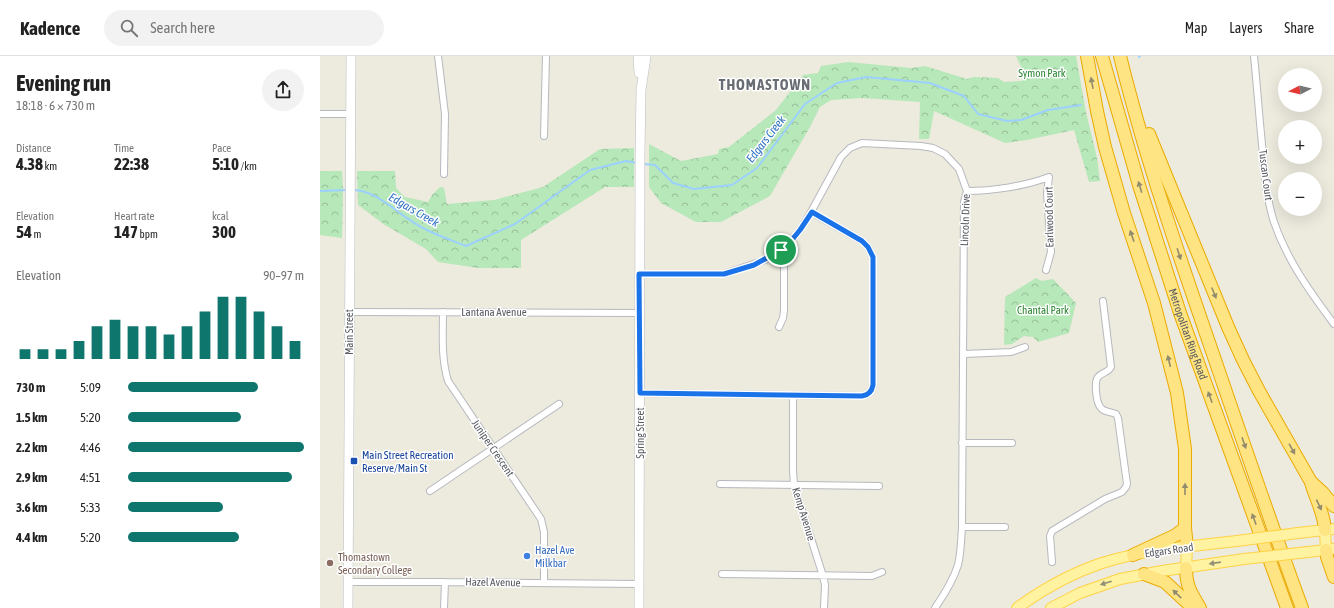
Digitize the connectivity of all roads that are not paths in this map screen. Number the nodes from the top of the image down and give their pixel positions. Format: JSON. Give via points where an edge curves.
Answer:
{"nodes":[{"id":1,"x":351,"y":56,"type":"edge"},
{"id":2,"x":438,"y":56,"type":"edge"},
{"id":3,"x":546,"y":56,"type":"edge"},
{"id":4,"x":1088,"y":56,"type":"edge"},
{"id":5,"x":1102,"y":56,"type":"edge"},
{"id":6,"x":1254,"y":56,"type":"edge"},
{"id":7,"x":641,"y":57,"type":"edge"},
{"id":8,"x":1120,"y":58,"type":"edge"},
{"id":9,"x":320,"y":114,"type":"edge"},
{"id":10,"x":350,"y":114,"type":"junction"},
{"id":11,"x":544,"y":136,"type":"dead end"},
{"id":12,"x":444,"y":174,"type":"dead end"},
{"id":13,"x":967,"y":191,"type":"junction"},
{"id":14,"x":812,"y":212,"type":"junction"},
{"id":15,"x":781,"y":250,"type":"junction"},
{"id":16,"x":1046,"y":270,"type":"dead end"},
{"id":17,"x":639,"y":274,"type":"junction"},
{"id":18,"x":1103,"y":301,"type":"dead end"},
{"id":19,"x":349,"y":312,"type":"junction"},
{"id":20,"x":443,"y":312,"type":"junction"},
{"id":21,"x":639,"y":313,"type":"junction"},
{"id":22,"x":1334,"y":324,"type":"edge"},
{"id":23,"x":779,"y":327,"type":"dead end"},
{"id":24,"x":1025,"y":347,"type":"dead end"},
{"id":25,"x":964,"y":354,"type":"junction"},
{"id":26,"x":640,"y":393,"type":"junction"},
{"id":27,"x":793,"y":395,"type":"junction"},
{"id":28,"x":559,"y":404,"type":"dead end"},
{"id":29,"x":962,"y":443,"type":"junction"},
{"id":30,"x":1012,"y":443,"type":"dead end"},
{"id":31,"x":494,"y":448,"type":"junction"},
{"id":32,"x":1311,"y":482,"type":"junction"},
{"id":33,"x":720,"y":484,"type":"dead end"},
{"id":34,"x":794,"y":485,"type":"junction"},
{"id":35,"x":879,"y":486,"type":"dead end"},
{"id":36,"x":430,"y":491,"type":"dead end"},
{"id":37,"x":1334,"y":506,"type":"edge"},
{"id":38,"x":962,"y":527,"type":"junction"},
{"id":39,"x":1005,"y":527,"type":"dead end"},
{"id":40,"x":1185,"y":528,"type":"junction"},
{"id":41,"x":1330,"y":529,"type":"edge"},
{"id":42,"x":1187,"y":547,"type":"junction"},
{"id":43,"x":1330,"y":550,"type":"edge"},
{"id":44,"x":1134,"y":555,"type":"junction"},
{"id":45,"x":1052,"y":562,"type":"dead end"},
{"id":46,"x":1186,"y":568,"type":"junction"},
{"id":47,"x":882,"y":572,"type":"dead end"},
{"id":48,"x":722,"y":574,"type":"dead end"},
{"id":49,"x":1144,"y":574,"type":"junction"},
{"id":50,"x":1334,"y":574,"type":"edge"},
{"id":51,"x":823,"y":576,"type":"junction"},
{"id":52,"x":348,"y":582,"type":"junction"},
{"id":53,"x":445,"y":582,"type":"junction"},
{"id":54,"x":544,"y":583,"type":"junction"},
{"id":55,"x":639,"y":584,"type":"junction"},
{"id":56,"x":348,"y":608,"type":"edge"},
{"id":57,"x":444,"y":608,"type":"edge"},
{"id":58,"x":639,"y":608,"type":"edge"},
{"id":59,"x":824,"y":608,"type":"edge"},
{"id":60,"x":935,"y":608,"type":"edge"},
{"id":61,"x":1017,"y":608,"type":"edge"},
{"id":62,"x":1051,"y":608,"type":"edge"},
{"id":63,"x":1193,"y":608,"type":"edge"},
{"id":64,"x":1200,"y":608,"type":"edge"},
{"id":65,"x":1287,"y":608,"type":"edge"},
{"id":66,"x":1303,"y":608,"type":"edge"}],
"edges":[{"from":1,"to":10,"type":"street","name":"Main Street"},
{"from":2,"to":12,"type":"street","via":[[444,114]]},
{"from":3,"to":11,"type":"street"},
{"from":40,"to":4,"type":"highway","one_way":true,"via":[[1184,449],[1177,393],[1154,303],[1105,146]]},
{"from":65,"to":5,"type":"highway","name":"Metropolitan Ring Road","one_way":true,"via":[[1180,313],[1139,186]]},
{"from":6,"to":22,"type":"street","name":"Tuscan Court","via":[[1265,177],[1274,222],[1298,272]]},
{"from":7,"to":17,"type":"street","name":"Spring Street"},
{"from":8,"to":32,"type":"highway","one_way":true,"via":[[1231,334],[1259,391]]},
{"from":8,"to":66,"type":"highway","name":"Metropolitan Ring Road","one_way":true,"via":[[1178,250],[1264,504]]},
{"from":9,"to":10,"type":"street"},
{"from":10,"to":19,"type":"street","name":"Main Street"},
{"from":13,"to":14,"type":"street","name":"Lincoln Drive","via":[[959,169],[944,154],[933,148],[862,143],[850,148],[841,157]]},
{"from":13,"to":16,"type":"street","name":"Earlwood Court","via":[[1034,182],[1049,177],[1047,193],[1051,252]]},
{"from":13,"to":25,"type":"street","name":"Lincoln Drive","via":[[964,202]]},
{"from":14,"to":15,"type":"street","name":"Lincoln Drive","via":[[800,230]]},
{"from":14,"to":27,"type":"street","via":[[862,241],[872,252],[873,385],[867,395],[862,396]]},
{"from":15,"to":17,"type":"street","name":"Lincoln Drive","via":[[754,265],[724,274]]},
{"from":15,"to":23,"type":"street","via":[[784,257],[784,310]]},
{"from":17,"to":21,"type":"street","name":"Spring Street"},
{"from":18,"to":45,"type":"street","via":[[1111,368],[1098,378],[1096,385],[1100,407],[1104,411],[1116,414],[1118,418],[1127,484],[1122,492],[1054,529],[1050,536]]},
{"from":19,"to":20,"type":"street","name":"Lantana Avenue"},
{"from":19,"to":52,"type":"street","name":"Main Street"},
{"from":20,"to":21,"type":"street","name":"Lantana Avenue"},
{"from":20,"to":31,"type":"street","name":"Juniper Crescent","via":[[443,355],[448,381]]},
{"from":21,"to":26,"type":"street","name":"Spring Street"},
{"from":24,"to":25,"type":"street","via":[[1011,352]]},
{"from":25,"to":29,"type":"street","name":"Lincoln Drive"},
{"from":26,"to":27,"type":"street"},
{"from":26,"to":55,"type":"street","name":"Spring Street"},
{"from":27,"to":34,"type":"street","name":"Kemp Avenue"},
{"from":28,"to":31,"type":"street"},
{"from":29,"to":30,"type":"street"},
{"from":29,"to":38,"type":"street","name":"Lincoln Drive"},
{"from":31,"to":36,"type":"street"},
{"from":31,"to":54,"type":"street","name":"Juniper Crescent","via":[[541,519],[544,532]]},
{"from":32,"to":37,"type":"highway"},
{"from":32,"to":41,"type":"highway","one_way":true,"via":[[1315,498]]},
{"from":33,"to":34,"type":"street"},
{"from":34,"to":35,"type":"street"},
{"from":34,"to":51,"type":"street","name":"Kemp Avenue"},
{"from":38,"to":39,"type":"street"},
{"from":38,"to":60,"type":"street","name":"Lincoln Drive","via":[[958,565]]},
{"from":40,"to":42,"type":"highway"},
{"from":40,"to":44,"type":"highway"},
{"from":41,"to":42,"type":"main road","name":"Edgars Road","bridge":true},
{"from":41,"to":43,"type":"main road"},
{"from":42,"to":44,"type":"main road","name":"Edgars Road"},
{"from":42,"to":46,"type":"main road"},
{"from":43,"to":46,"type":"main road","name":"Edgars Road","one_way":true,"bridge":true},
{"from":43,"to":50,"type":"highway"},
{"from":44,"to":61,"type":"main road","name":"Edgars Road","via":[[1104,562],[1065,578]]},
{"from":46,"to":49,"type":"main road","name":"Edgars Road"},
{"from":46,"to":64,"type":"highway","via":[[1190,592]]},
{"from":47,"to":51,"type":"street","via":[[872,576]]},
{"from":48,"to":51,"type":"street"},
{"from":49,"to":62,"type":"main road","name":"Edgars Road","one_way":true,"via":[[1080,592]]},
{"from":63,"to":49,"type":"highway","one_way":true,"via":[[1165,582]]},
{"from":51,"to":59,"type":"street","name":"Kemp Avenue"},
{"from":52,"to":53,"type":"street","name":"Hazel Avenue"},
{"from":52,"to":56,"type":"street","name":"Main Street"},
{"from":53,"to":54,"type":"street","name":"Hazel Avenue"},
{"from":53,"to":57,"type":"street"},
{"from":54,"to":55,"type":"street","name":"Hazel Avenue"},
{"from":55,"to":58,"type":"street","name":"Spring Street"}]}
